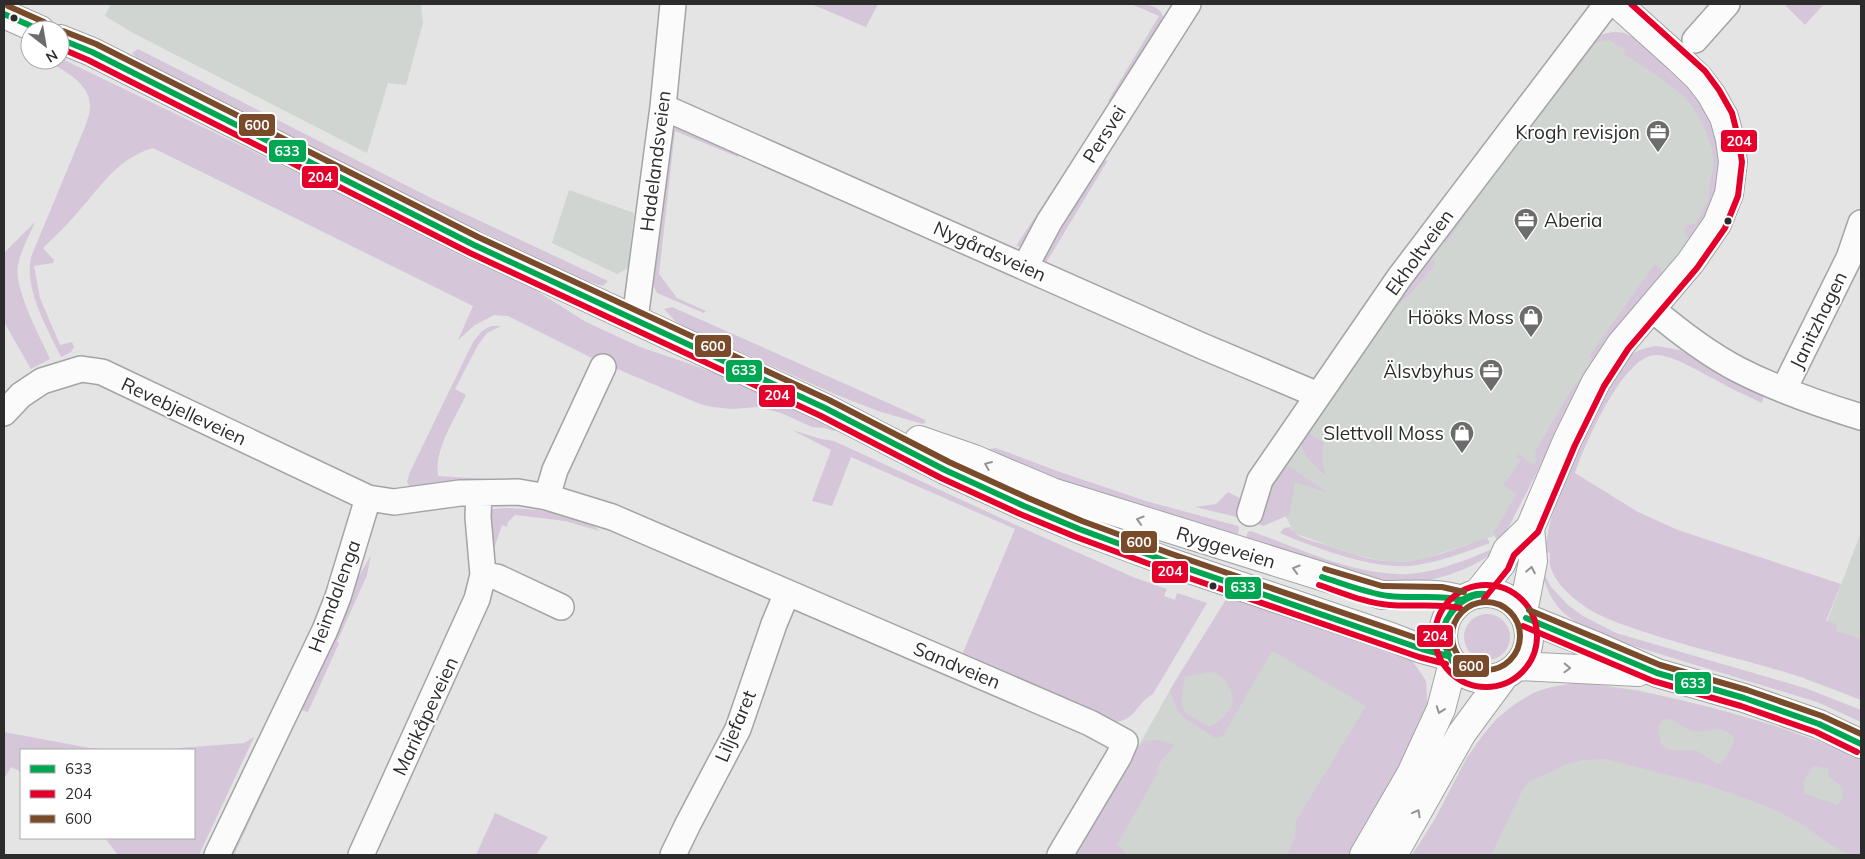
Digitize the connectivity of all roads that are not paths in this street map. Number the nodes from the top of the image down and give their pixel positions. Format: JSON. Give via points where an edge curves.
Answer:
{"nodes":[{"id":1,"x":673,"y":4,"type":"edge"},
{"id":2,"x":1607,"y":4,"type":"edge"},
{"id":3,"x":1618,"y":4,"type":"edge"},
{"id":4,"x":1727,"y":4,"type":"edge"},
{"id":5,"x":1183,"y":5,"type":"edge"},
{"id":6,"x":4,"y":14,"type":"edge"},
{"id":7,"x":20,"y":21,"type":"edge"},
{"id":8,"x":1695,"y":40,"type":"dead end"},
{"id":9,"x":70,"y":43,"type":"edge"},
{"id":10,"x":663,"y":107,"type":"junction"},
{"id":11,"x":1861,"y":223,"type":"edge"},
{"id":12,"x":1026,"y":267,"type":"junction"},
{"id":13,"x":1651,"y":308,"type":"junction"},
{"id":14,"x":635,"y":319,"type":"junction"},
{"id":15,"x":603,"y":366,"type":"dead end"},
{"id":16,"x":1784,"y":389,"type":"junction"},
{"id":17,"x":1318,"y":395,"type":"junction"},
{"id":18,"x":825,"y":408,"type":"junction"},
{"id":19,"x":4,"y":413,"type":"edge"},
{"id":20,"x":1861,"y":417,"type":"edge"},
{"id":21,"x":479,"y":493,"type":"junction"},
{"id":22,"x":547,"y":497,"type":"junction"},
{"id":23,"x":368,"y":498,"type":"junction"},
{"id":24,"x":1250,"y":513,"type":"dead end"},
{"id":25,"x":1530,"y":528,"type":"junction"},
{"id":26,"x":483,"y":575,"type":"junction"},
{"id":27,"x":787,"y":593,"type":"junction"},
{"id":28,"x":1469,"y":597,"type":"junction"},
{"id":29,"x":561,"y":606,"type":"dead end"},
{"id":30,"x":1524,"y":615,"type":"junction"},
{"id":31,"x":1450,"y":660,"type":"junction"},
{"id":32,"x":1511,"y":671,"type":"junction"},
{"id":33,"x":1657,"y":673,"type":"junction"},
{"id":34,"x":1861,"y":744,"type":"edge"},
{"id":35,"x":217,"y":855,"type":"edge"},
{"id":36,"x":361,"y":855,"type":"edge"},
{"id":37,"x":674,"y":855,"type":"edge"},
{"id":38,"x":1060,"y":855,"type":"edge"},
{"id":39,"x":1364,"y":855,"type":"edge"},
{"id":40,"x":1393,"y":855,"type":"edge"}],
"edges":[{"from":1,"to":10,"type":"street","name":"Hadelandsveien"},
{"from":2,"to":17,"type":"street","name":"Ekholtveien","via":[[1428,238]]},
{"from":3,"to":13,"type":"main road","via":[[1698,76],[1724,117],[1733,162],[1729,194],[1717,224],[1690,263]]},
{"from":4,"to":8,"type":"street"},
{"from":5,"to":12,"type":"street","name":"Persvei","via":[[1049,222]]},
{"from":6,"to":7,"type":"main road"},
{"from":9,"to":14,"type":"main road","name":"Ryggeveien","via":[[474,245]]},
{"from":10,"to":12,"type":"street","name":"Nygårdsveien"},
{"from":10,"to":14,"type":"street","name":"Hadelandsveien"},
{"from":11,"to":16,"type":"street","name":"Janitzhagen","via":[[1849,258]]},
{"from":12,"to":17,"type":"street","name":"Nygårdsveien"},
{"from":13,"to":16,"type":"street","name":"Janitzhagen","via":[[1716,357]]},
{"from":13,"to":25,"type":"main road","via":[[1621,344],[1596,382]]},
{"from":14,"to":18,"type":"main road","name":"Ryggeveien"},
{"from":15,"to":22,"type":"street","via":[[555,470]]},
{"from":16,"to":20,"type":"street","name":"Janitzhagen"},
{"from":17,"to":24,"type":"street","name":"Ekholtveien","via":[[1260,480]]},
{"from":28,"to":18,"type":"main road","name":"Ryggeveien","one_way":true,"via":[[1382,595],[1052,492],[974,459]]},
{"from":18,"to":31,"type":"main road","name":"Ryggeveien","via":[[945,470],[1079,529]]},
{"from":19,"to":23,"type":"street","name":"Revebjelleveien","via":[[21,395],[42,381],[81,369],[102,372]]},
{"from":21,"to":22,"type":"street","via":[[518,492]]},
{"from":21,"to":23,"type":"street","via":[[394,502]]},
{"from":21,"to":26,"type":"street","name":"Marikåpeveien"},
{"from":22,"to":27,"type":"street","via":[[612,518]]},
{"from":23,"to":35,"type":"street","name":"Heimdalenga","via":[[325,630]]},
{"from":25,"to":28,"type":"main road","via":[[1507,550],[1501,564]]},
{"from":30,"to":25,"type":"main road","one_way":true,"via":[[1533,561]]},
{"from":26,"to":29,"type":"street","via":[[497,577]]},
{"from":26,"to":36,"type":"street","name":"Marikåpeveien","via":[[466,626]]},
{"from":27,"to":37,"type":"street","name":"Liljefaret","via":[[738,729]]},
{"from":27,"to":38,"type":"street","name":"Sandveien","via":[[1090,722],[1125,742]]},
{"from":28,"to":30,"type":"main road","via":[[1502,596]]},
{"from":28,"to":31,"type":"main road","via":[[1451,611],[1444,626],[1444,641]]},
{"from":30,"to":32,"type":"main road","via":[[1530,634],[1527,651]]},
{"from":30,"to":33,"type":"main road"},
{"from":31,"to":32,"type":"main road","via":[[1476,678],[1490,679]]},
{"from":31,"to":39,"type":"main road","one_way":true,"via":[[1441,709],[1411,774]]},
{"from":32,"to":33,"type":"main road","one_way":true,"via":[[1609,669]]},
{"from":40,"to":32,"type":"main road","one_way":true,"via":[[1462,733]]},
{"from":33,"to":34,"type":"main road","via":[[1819,724]]}]}
